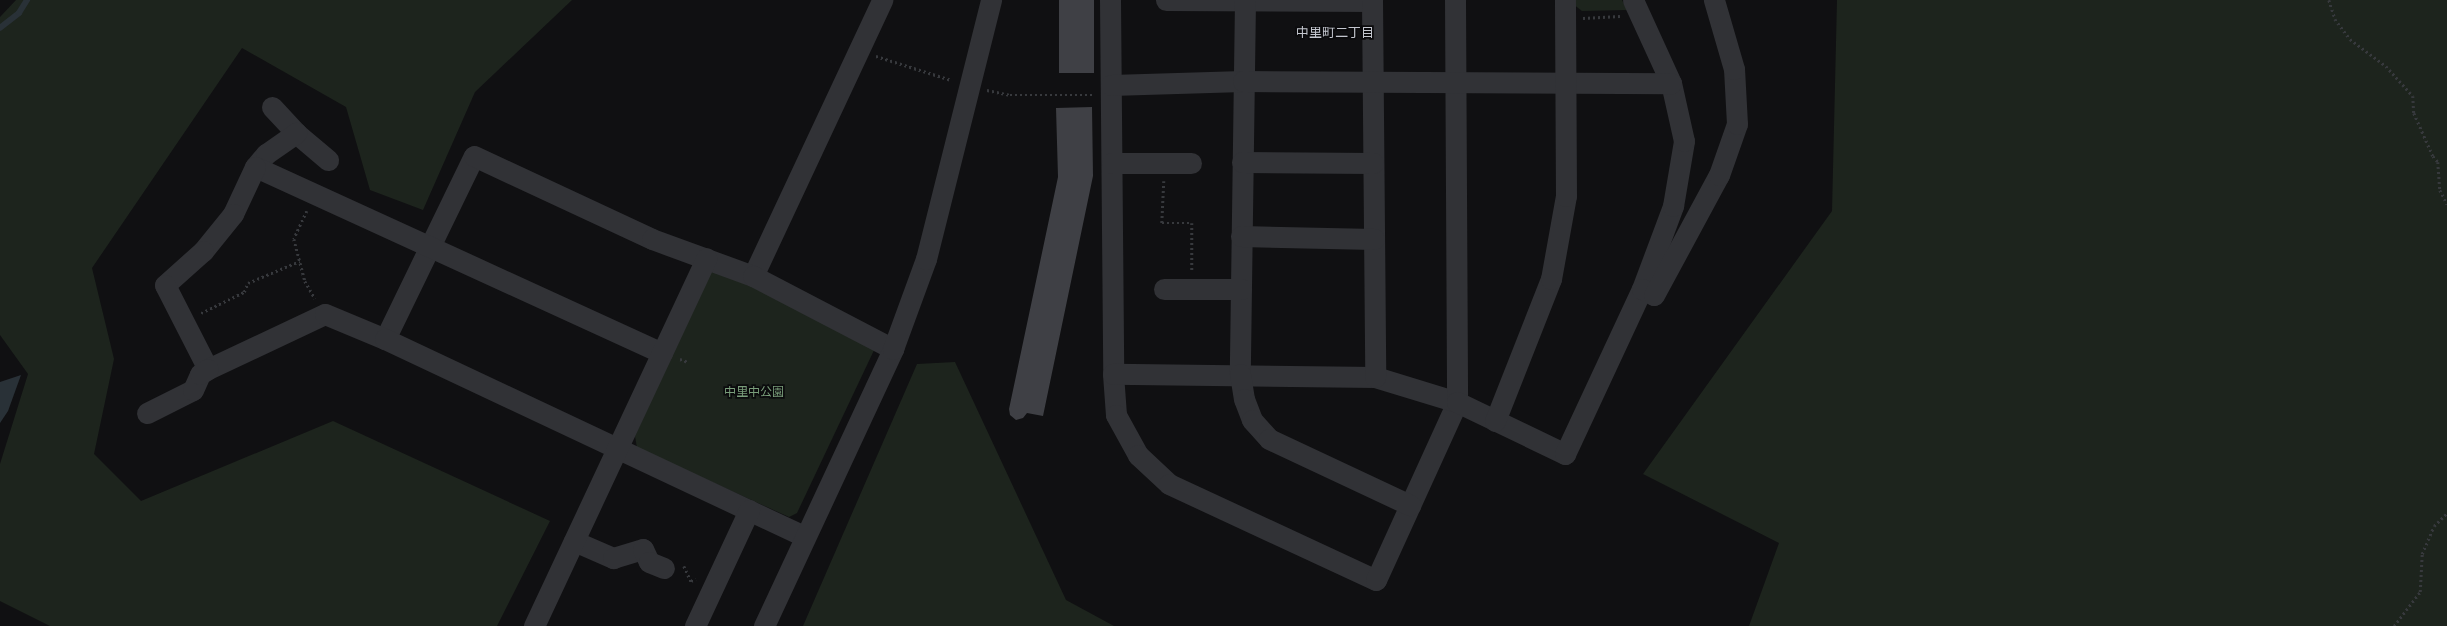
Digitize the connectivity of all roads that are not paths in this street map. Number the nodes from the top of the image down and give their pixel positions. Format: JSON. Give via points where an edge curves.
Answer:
{"nodes":[{"id":1,"x":882,"y":0,"type":"edge"},
{"id":2,"x":991,"y":0,"type":"edge"},
{"id":3,"x":1110,"y":0,"type":"edge"},
{"id":4,"x":1166,"y":0,"type":"edge"},
{"id":5,"x":1455,"y":0,"type":"edge"},
{"id":6,"x":1714,"y":0,"type":"edge"},
{"id":7,"x":1244,"y":1,"type":"edge"},
{"id":8,"x":1372,"y":1,"type":"edge"},
{"id":9,"x":1637,"y":8,"type":"edge"},
{"id":10,"x":1566,"y":9,"type":"edge"},
{"id":11,"x":1372,"y":81,"type":"junction"},
{"id":12,"x":1456,"y":81,"type":"junction"},
{"id":13,"x":1243,"y":82,"type":"junction"},
{"id":14,"x":1567,"y":82,"type":"junction"},
{"id":15,"x":1671,"y":83,"type":"junction"},
{"id":16,"x":1111,"y":85,"type":"junction"},
{"id":17,"x":272,"y":107,"type":"dead end"},
{"id":18,"x":296,"y":133,"type":"junction"},
{"id":19,"x":328,"y":160,"type":"dead end"},
{"id":20,"x":1242,"y":162,"type":"junction"},
{"id":21,"x":1112,"y":163,"type":"junction"},
{"id":22,"x":1191,"y":163,"type":"dead end"},
{"id":23,"x":1373,"y":163,"type":"junction"},
{"id":24,"x":255,"y":167,"type":"junction"},
{"id":25,"x":1241,"y":236,"type":"junction"},
{"id":26,"x":1374,"y":239,"type":"junction"},
{"id":27,"x":430,"y":247,"type":"junction"},
{"id":28,"x":706,"y":258,"type":"junction"},
{"id":29,"x":753,"y":276,"type":"junction"},
{"id":30,"x":1164,"y":289,"type":"dead end"},
{"id":31,"x":1241,"y":289,"type":"junction"},
{"id":32,"x":1642,"y":289,"type":"junction"},
{"id":33,"x":385,"y":339,"type":"junction"},
{"id":34,"x":893,"y":349,"type":"junction"},
{"id":35,"x":662,"y":353,"type":"junction"},
{"id":36,"x":208,"y":369,"type":"junction"},
{"id":37,"x":1113,"y":374,"type":"junction"},
{"id":38,"x":1240,"y":374,"type":"junction"},
{"id":39,"x":1375,"y":377,"type":"junction"},
{"id":40,"x":1457,"y":402,"type":"junction"},
{"id":41,"x":147,"y":413,"type":"dead end"},
{"id":42,"x":1495,"y":421,"type":"junction"},
{"id":43,"x":618,"y":448,"type":"junction"},
{"id":44,"x":1410,"y":505,"type":"junction"},
{"id":45,"x":749,"y":510,"type":"junction"},
{"id":46,"x":805,"y":537,"type":"junction"},
{"id":47,"x":574,"y":541,"type":"junction"},
{"id":48,"x":664,"y":568,"type":"road end"},
{"id":49,"x":534,"y":626,"type":"edge"},
{"id":50,"x":695,"y":626,"type":"edge"},
{"id":51,"x":764,"y":626,"type":"edge"}],
"edges":[{"from":1,"to":29,"type":"street"},
{"from":2,"to":34,"type":"street","via":[[926,259]]},
{"from":3,"to":16,"type":"street"},
{"from":4,"to":7,"type":"street"},
{"from":5,"to":12,"type":"street"},
{"from":6,"to":32,"type":"street","via":[[1734,69],[1737,124],[1719,174],[1654,295]]},
{"from":7,"to":8,"type":"street"},
{"from":7,"to":13,"type":"street"},
{"from":8,"to":11,"type":"street"},
{"from":9,"to":15,"type":"street"},
{"from":10,"to":14,"type":"street"},
{"from":11,"to":12,"type":"street"},
{"from":11,"to":13,"type":"street"},
{"from":11,"to":23,"type":"street"},
{"from":12,"to":14,"type":"street"},
{"from":12,"to":40,"type":"street"},
{"from":13,"to":16,"type":"street"},
{"from":13,"to":20,"type":"street"},
{"from":14,"to":15,"type":"street"},
{"from":14,"to":42,"type":"street","via":[[1566,196],[1551,279]]},
{"from":15,"to":32,"type":"street","via":[[1684,141],[1673,206]]},
{"from":16,"to":21,"type":"street"},
{"from":17,"to":18,"type":"street"},
{"from":18,"to":19,"type":"street"},
{"from":18,"to":24,"type":"street","via":[[266,154]]},
{"from":20,"to":23,"type":"street"},
{"from":20,"to":25,"type":"street"},
{"from":21,"to":22,"type":"street"},
{"from":21,"to":37,"type":"street"},
{"from":23,"to":26,"type":"street"},
{"from":24,"to":27,"type":"street"},
{"from":24,"to":36,"type":"street","via":[[233,214],[203,251],[165,285]]},
{"from":25,"to":26,"type":"street"},
{"from":25,"to":31,"type":"street"},
{"from":26,"to":39,"type":"street"},
{"from":27,"to":28,"type":"street","via":[[474,156],[652,239]]},
{"from":27,"to":33,"type":"street"},
{"from":27,"to":35,"type":"street"},
{"from":28,"to":29,"type":"street"},
{"from":28,"to":35,"type":"street"},
{"from":29,"to":34,"type":"street"},
{"from":30,"to":31,"type":"street"},
{"from":31,"to":38,"type":"street"},
{"from":32,"to":42,"type":"street","via":[[1565,454]]},
{"from":33,"to":36,"type":"street","via":[[325,314]]},
{"from":33,"to":43,"type":"street"},
{"from":34,"to":46,"type":"street"},
{"from":35,"to":43,"type":"street"},
{"from":36,"to":41,"type":"street","via":[[200,374],[194,390]]},
{"from":37,"to":38,"type":"street"},
{"from":37,"to":44,"type":"street","via":[[1116,415],[1138,455],[1169,484],[1376,580]]},
{"from":38,"to":39,"type":"street"},
{"from":38,"to":44,"type":"street","via":[[1244,399],[1252,420],[1269,439]]},
{"from":39,"to":40,"type":"street"},
{"from":40,"to":42,"type":"street"},
{"from":40,"to":44,"type":"street"},
{"from":43,"to":45,"type":"street"},
{"from":43,"to":47,"type":"street"},
{"from":45,"to":46,"type":"street"},
{"from":45,"to":50,"type":"street"},
{"from":46,"to":51,"type":"street"},
{"from":47,"to":48,"type":"street","via":[[613,558],[643,549],[649,562]]},
{"from":47,"to":49,"type":"street"}]}
